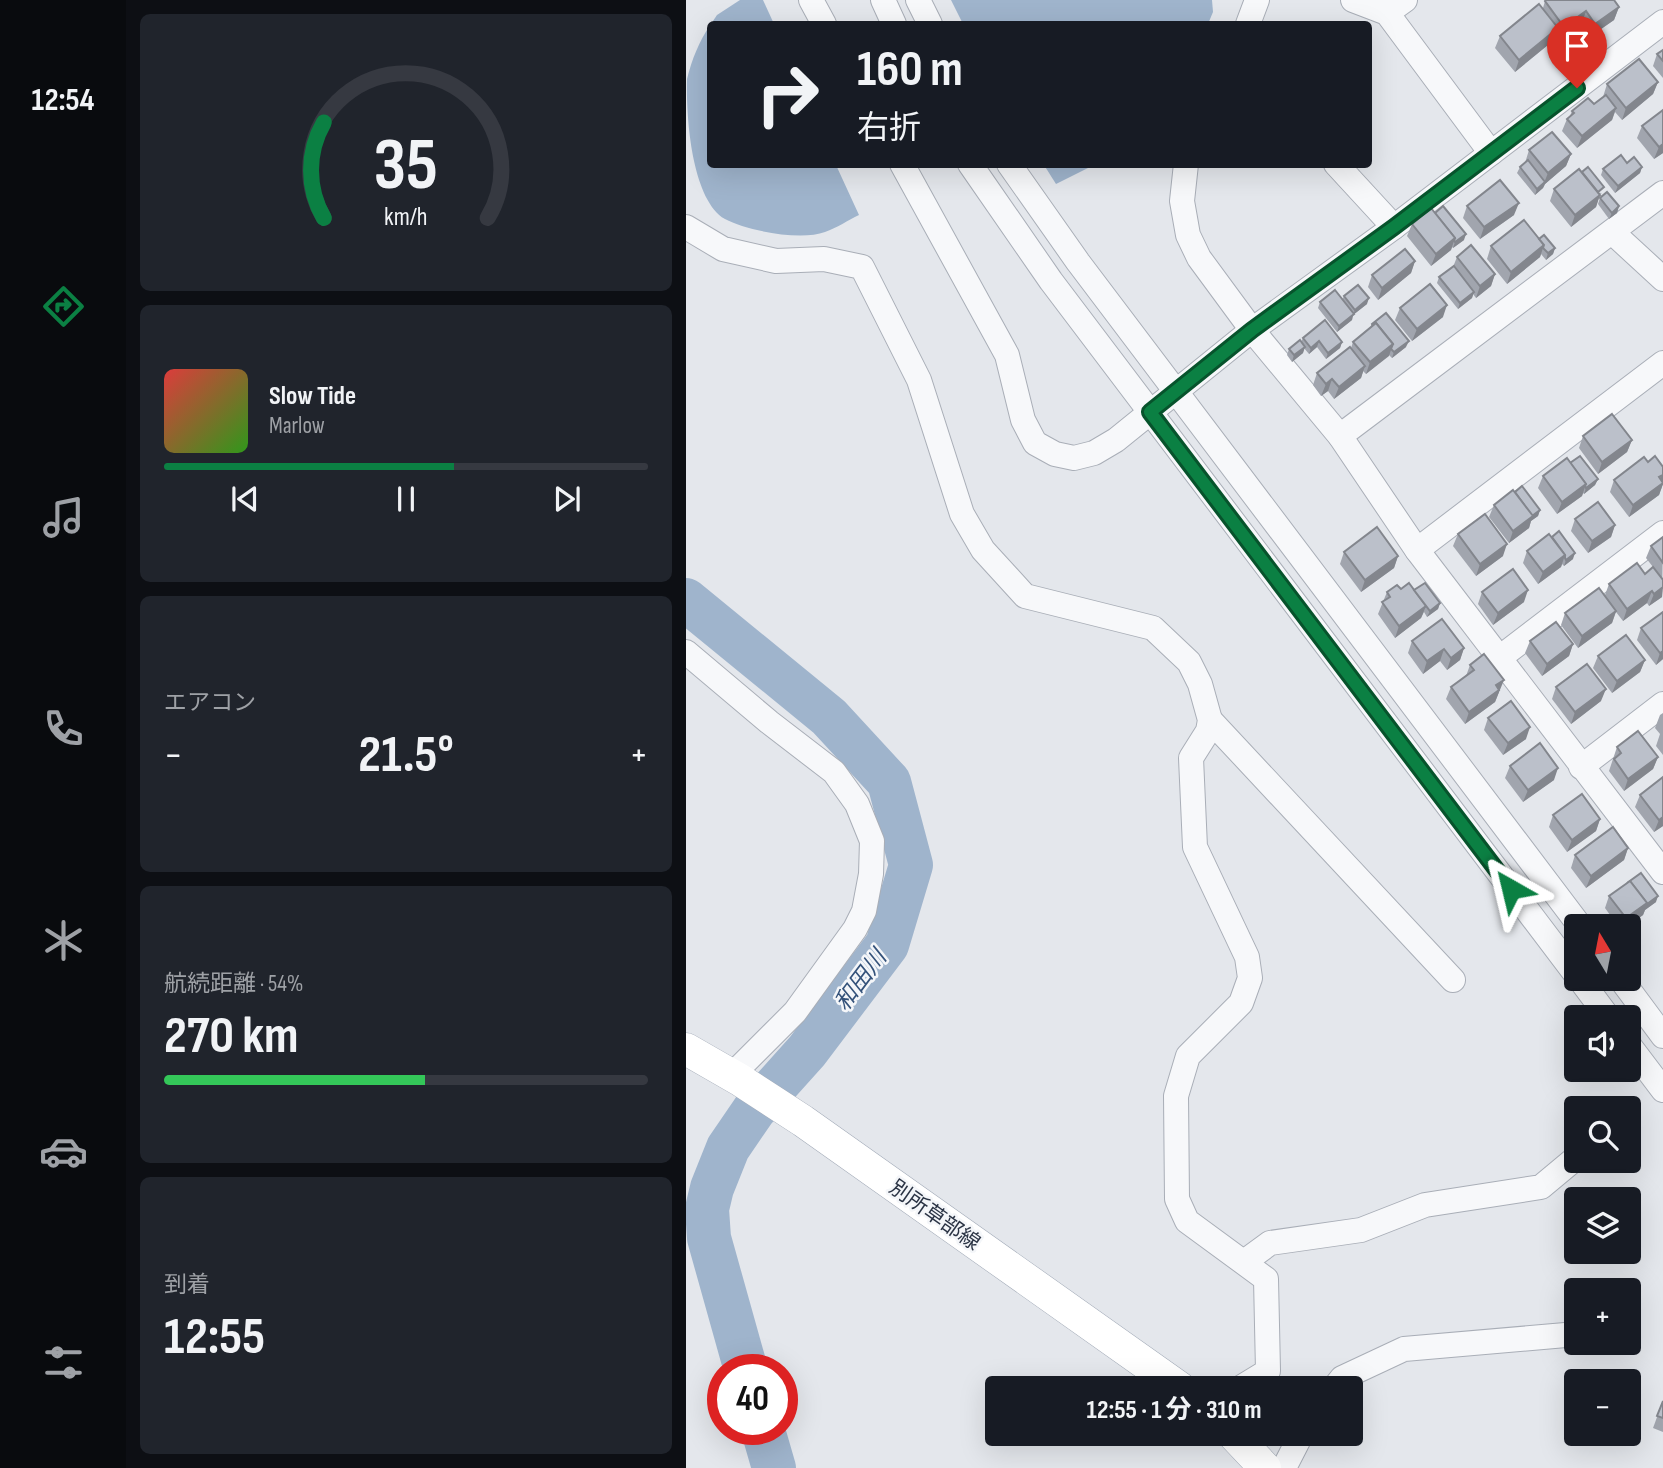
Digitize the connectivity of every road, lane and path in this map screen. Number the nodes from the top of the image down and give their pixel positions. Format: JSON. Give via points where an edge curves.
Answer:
{"nodes":[{"id":1,"x":811,"y":0,"type":"edge"},
{"id":2,"x":883,"y":0,"type":"edge"},
{"id":3,"x":918,"y":0,"type":"edge"},
{"id":4,"x":1257,"y":0,"type":"edge"},
{"id":5,"x":1353,"y":0,"type":"edge"},
{"id":6,"x":1396,"y":7,"type":"edge"},
{"id":7,"x":822,"y":21,"type":"edge"},
{"id":8,"x":893,"y":21,"type":"edge"},
{"id":9,"x":928,"y":21,"type":"edge"},
{"id":10,"x":1249,"y":21,"type":"edge"},
{"id":11,"x":1663,"y":22,"type":"edge"},
{"id":12,"x":1491,"y":153,"type":"junction"},
{"id":13,"x":904,"y":168,"type":"edge"},
{"id":14,"x":973,"y":168,"type":"edge"},
{"id":15,"x":1012,"y":168,"type":"edge"},
{"id":16,"x":1186,"y":168,"type":"edge"},
{"id":17,"x":1340,"y":168,"type":"edge"},
{"id":18,"x":1663,"y":193,"type":"edge"},
{"id":19,"x":686,"y":227,"type":"edge"},
{"id":20,"x":1394,"y":227,"type":"junction"},
{"id":21,"x":1612,"y":232,"type":"junction"},
{"id":22,"x":1663,"y":279,"type":"edge"},
{"id":23,"x":1252,"y":330,"type":"junction"},
{"id":24,"x":1663,"y":363,"type":"edge"},
{"id":25,"x":1175,"y":391,"type":"junction"},
{"id":26,"x":1150,"y":412,"type":"junction"},
{"id":27,"x":1340,"y":436,"type":"junction"},
{"id":28,"x":1663,"y":533,"type":"edge"},
{"id":29,"x":1417,"y":550,"type":"junction"},
{"id":30,"x":686,"y":652,"type":"edge"},
{"id":31,"x":1498,"y":659,"type":"junction"},
{"id":32,"x":1663,"y":704,"type":"edge"},
{"id":33,"x":1210,"y":720,"type":"junction"},
{"id":34,"x":1581,"y":767,"type":"junction"},
{"id":35,"x":1663,"y":872,"type":"edge"},
{"id":36,"x":1571,"y":914,"type":"edge"},
{"id":37,"x":1564,"y":959,"type":"edge"},
{"id":38,"x":1453,"y":980,"type":"dead end"},
{"id":39,"x":1629,"y":991,"type":"edge"},
{"id":40,"x":1663,"y":1036,"type":"edge"},
{"id":41,"x":686,"y":1049,"type":"edge"},
{"id":42,"x":1641,"y":1061,"type":"edge"},
{"id":43,"x":736,"y":1078,"type":"junction"},
{"id":44,"x":1663,"y":1090,"type":"edge"},
{"id":45,"x":1564,"y":1168,"type":"edge"},
{"id":46,"x":1244,"y":1262,"type":"junction"},
{"id":47,"x":1564,"y":1335,"type":"edge"},
{"id":48,"x":1163,"y":1376,"type":"edge"},
{"id":49,"x":1260,"y":1376,"type":"edge"},
{"id":50,"x":1346,"y":1376,"type":"edge"},
{"id":51,"x":1244,"y":1446,"type":"edge"},
{"id":52,"x":1295,"y":1446,"type":"edge"},
{"id":53,"x":1265,"y":1468,"type":"edge"},
{"id":54,"x":1284,"y":1468,"type":"edge"}],
"edges":[{"from":1,"to":7,"type":"street"},
{"from":2,"to":8,"type":"street"},
{"from":3,"to":9,"type":"street"},
{"from":4,"to":10,"type":"street"},
{"from":5,"to":6,"type":"street"},
{"from":6,"to":12,"type":"street"},
{"from":11,"to":12,"type":"street"},
{"from":12,"to":20,"type":"street"},
{"from":13,"to":26,"type":"street","via":[[1007,355],[1023,420],[1035,443],[1055,454],[1084,456],[1116,440]]},
{"from":14,"to":26,"type":"street"},
{"from":15,"to":25,"type":"street"},
{"from":16,"to":23,"type":"street","via":[[1182,201],[1188,235],[1199,258]]},
{"from":17,"to":20,"type":"street"},
{"from":18,"to":21,"type":"street"},
{"from":19,"to":33,"type":"street","via":[[723,249],[776,261],[824,259],[862,267],[919,380],[962,514],[983,550],[1025,596],[1153,628],[1189,662]]},
{"from":20,"to":23,"type":"street"},
{"from":21,"to":22,"type":"street"},
{"from":21,"to":27,"type":"street"},
{"from":23,"to":25,"type":"street"},
{"from":23,"to":27,"type":"street"},
{"from":24,"to":29,"type":"street"},
{"from":25,"to":26,"type":"street"},
{"from":25,"to":36,"type":"street"},
{"from":26,"to":37,"type":"street"},
{"from":27,"to":29,"type":"street"},
{"from":28,"to":31,"type":"street"},
{"from":29,"to":31,"type":"street"},
{"from":30,"to":43,"type":"street","via":[[834,772],[857,804],[872,841],[864,911],[855,929],[795,1012]]},
{"from":31,"to":34,"type":"street"},
{"from":32,"to":34,"type":"street"},
{"from":33,"to":38,"type":"street"},
{"from":33,"to":46,"type":"street","via":[[1191,758],[1195,847],[1247,957],[1250,978],[1241,1003],[1188,1056],[1176,1096],[1177,1199],[1187,1221]]},
{"from":34,"to":35,"type":"street"},
{"from":39,"to":40,"type":"street"},
{"from":41,"to":43,"type":"main road","name":"別所草部線"},
{"from":42,"to":44,"type":"street"},
{"from":43,"to":48,"type":"main road","name":"別所草部線"},
{"from":45,"to":46,"type":"street","via":[[1541,1187],[1425,1205],[1361,1230],[1270,1243]]},
{"from":46,"to":49,"type":"street","via":[[1266,1279],[1268,1371]]},
{"from":47,"to":50,"type":"street","via":[[1404,1349]]},
{"from":51,"to":53,"type":"main road"},
{"from":52,"to":54,"type":"street"}]}
